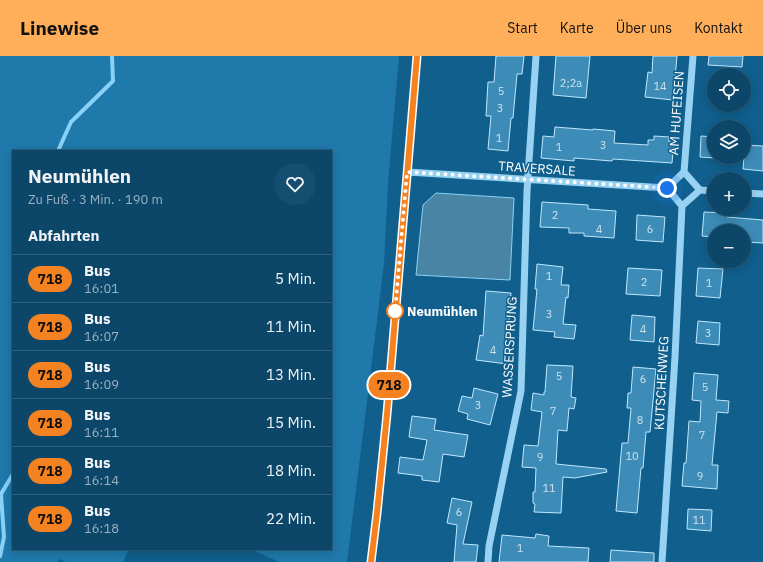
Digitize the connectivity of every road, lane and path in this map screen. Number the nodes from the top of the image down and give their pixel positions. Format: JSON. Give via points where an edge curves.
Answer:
{"nodes":[{"id":1,"x":417,"y":56,"type":"edge"},
{"id":2,"x":536,"y":56,"type":"edge"},
{"id":3,"x":692,"y":56,"type":"edge"},
{"id":4,"x":407,"y":172,"type":"junction"},
{"id":5,"x":684,"y":172,"type":"junction"},
{"id":6,"x":528,"y":179,"type":"junction"},
{"id":7,"x":667,"y":188,"type":"junction"},
{"id":8,"x":700,"y":190,"type":"junction"},
{"id":9,"x":707,"y":190,"type":"edge"},
{"id":10,"x":751,"y":193,"type":"edge"},
{"id":11,"x":763,"y":194,"type":"edge"},
{"id":12,"x":682,"y":206,"type":"junction"},
{"id":13,"x":371,"y":562,"type":"edge"},
{"id":14,"x":488,"y":562,"type":"edge"},
{"id":15,"x":662,"y":562,"type":"edge"}],
"edges":[{"from":1,"to":4,"type":"street"},
{"from":2,"to":6,"type":"street"},
{"from":3,"to":5,"type":"street","name":"AM HUFEISEN"},
{"from":4,"to":6,"type":"street","name":"TRAVERSALE"},
{"from":4,"to":13,"type":"street","via":[[387,414]]},
{"from":5,"to":7,"type":"street"},
{"from":5,"to":8,"type":"street"},
{"from":6,"to":7,"type":"street","name":"TRAVERSALE"},
{"from":6,"to":14,"type":"street","name":"WASSERSPRUNG","via":[[521,391],[489,546]]},
{"from":7,"to":12,"type":"street"},
{"from":8,"to":9,"type":"street"},
{"from":8,"to":12,"type":"street"},
{"from":10,"to":11,"type":"street"},
{"from":12,"to":15,"type":"street","name":"KUTSCHENWEG"}]}
